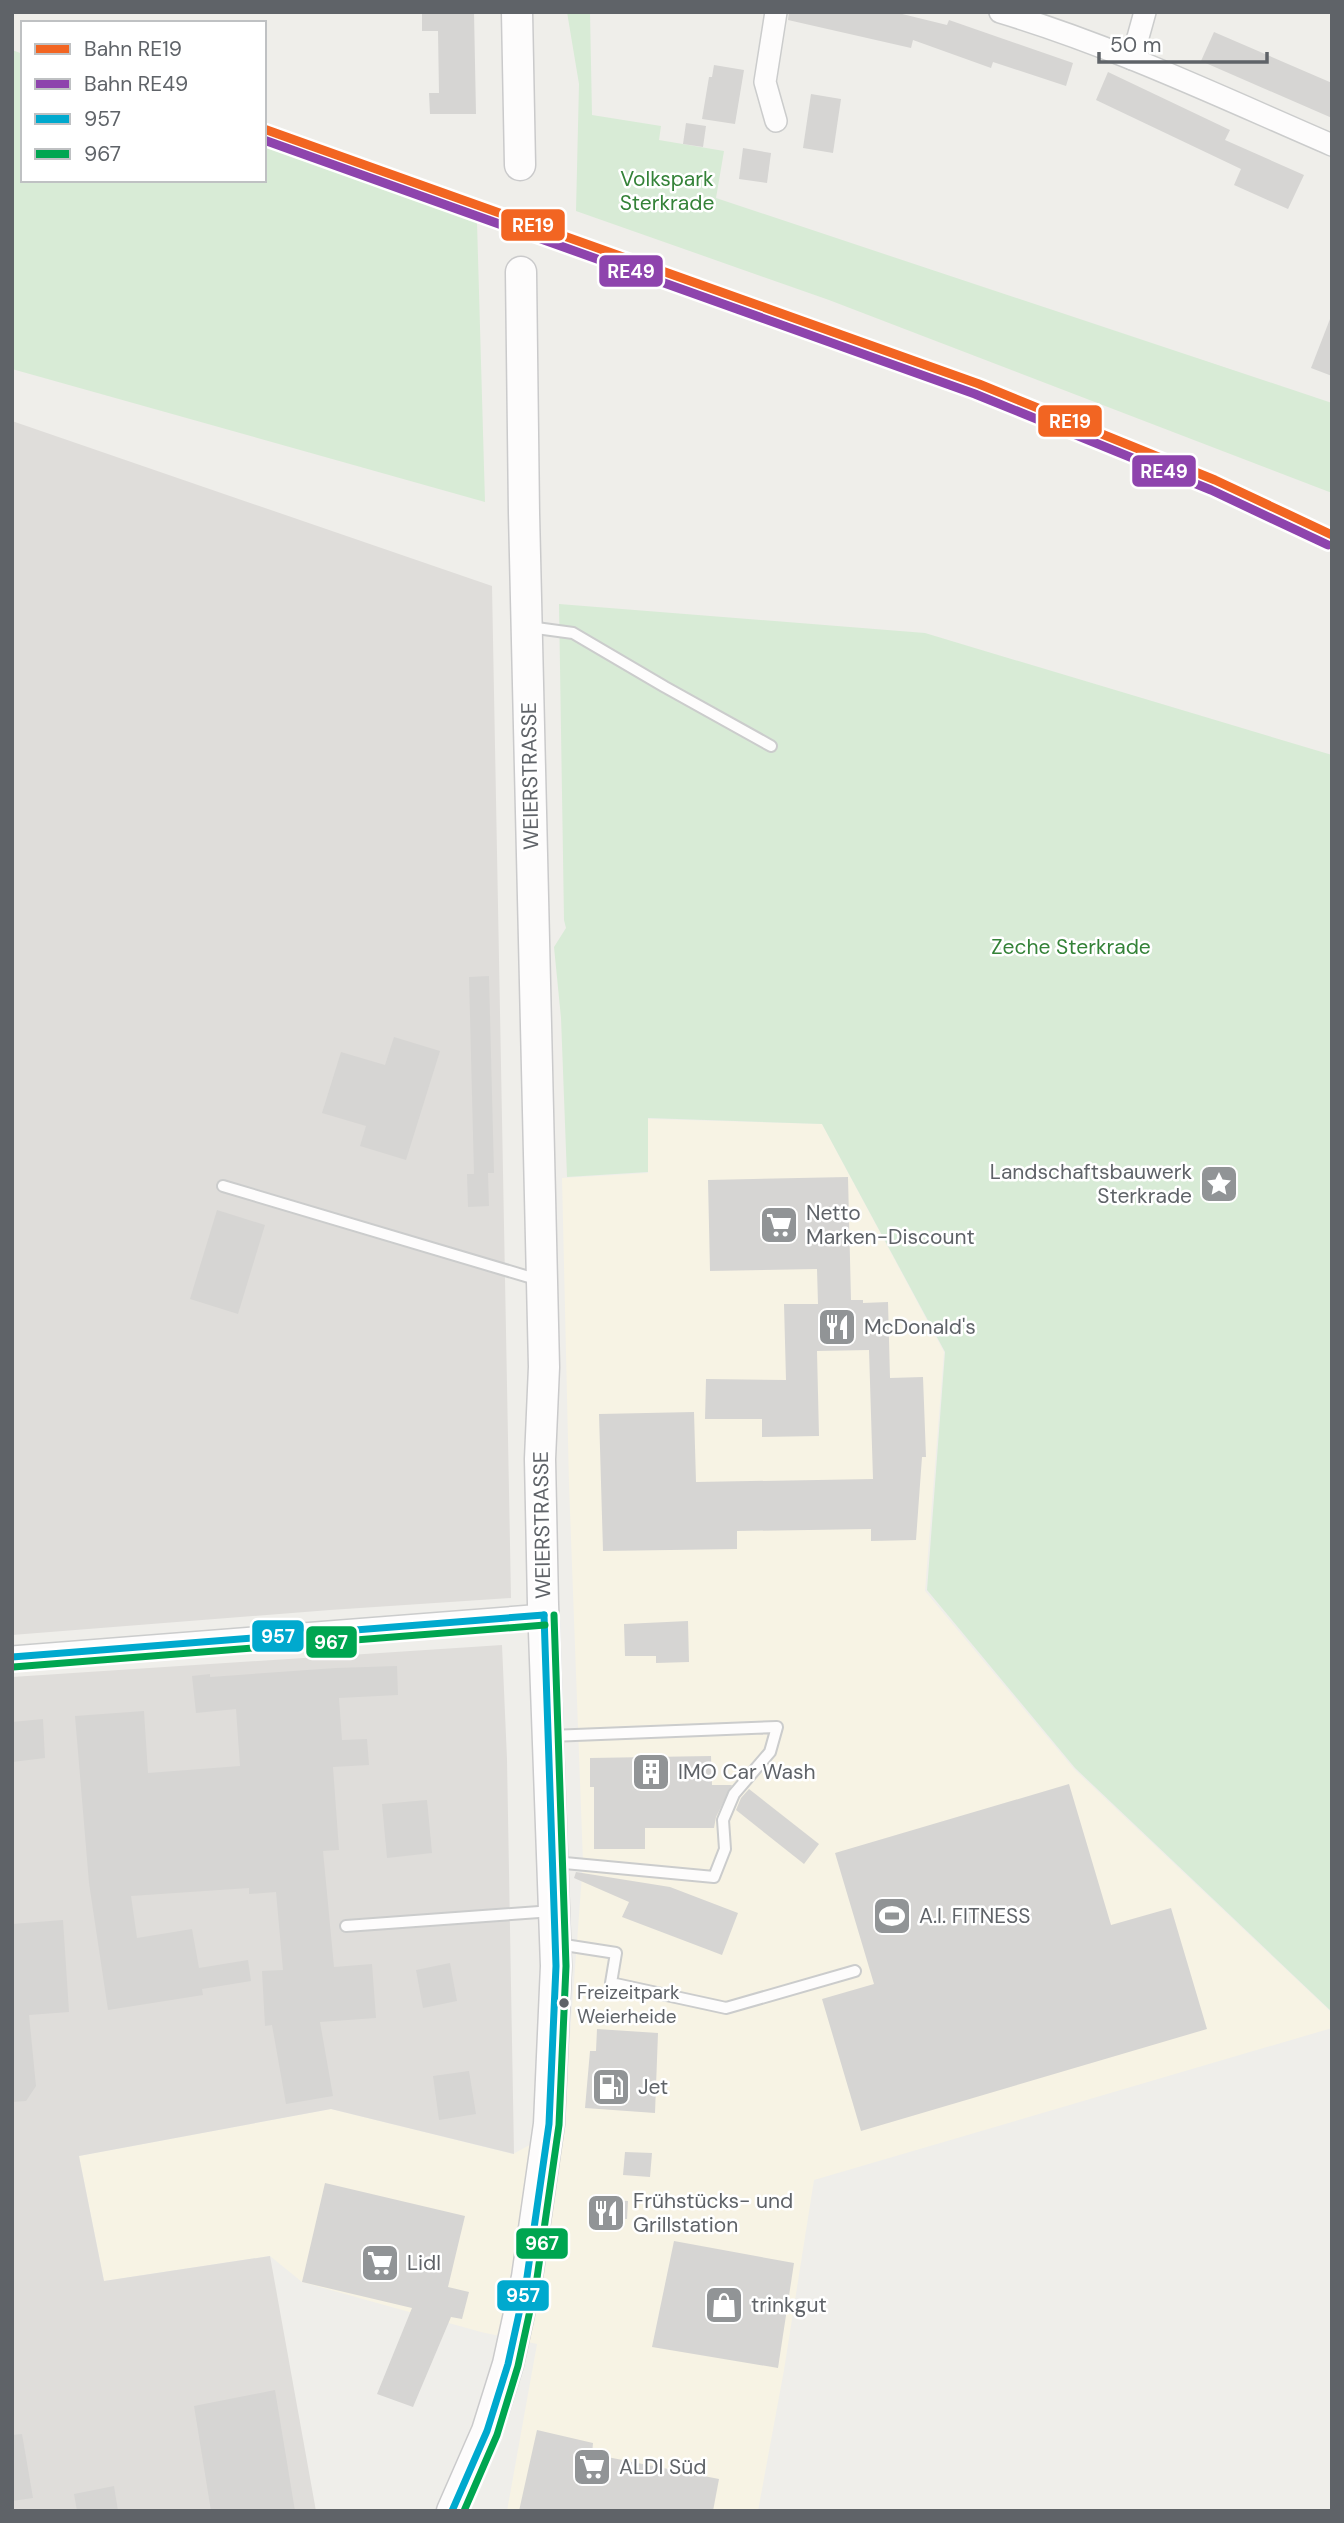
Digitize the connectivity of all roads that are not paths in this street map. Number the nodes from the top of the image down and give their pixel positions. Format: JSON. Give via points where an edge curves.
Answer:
{"nodes":[{"id":1,"x":517,"y":12,"type":"edge"},
{"id":2,"x":776,"y":12,"type":"edge"},
{"id":3,"x":1000,"y":12,"type":"edge"},
{"id":4,"x":1145,"y":12,"type":"edge"},
{"id":5,"x":1132,"y":59,"type":"junction"},
{"id":6,"x":776,"y":121,"type":"dead end"},
{"id":7,"x":1332,"y":145,"type":"edge"},
{"id":8,"x":520,"y":165,"type":"dead end"},
{"id":9,"x":521,"y":272,"type":"dead end"},
{"id":10,"x":526,"y":627,"type":"junction"},
{"id":11,"x":771,"y":746,"type":"dead end"},
{"id":12,"x":223,"y":1186,"type":"dead end"},
{"id":13,"x":542,"y":1281,"type":"junction"},
{"id":14,"x":544,"y":1615,"type":"junction"},
{"id":15,"x":12,"y":1657,"type":"edge"},
{"id":16,"x":547,"y":1737,"type":"junction"},
{"id":17,"x":554,"y":1863,"type":"junction"},
{"id":18,"x":555,"y":1911,"type":"junction"},
{"id":19,"x":346,"y":1926,"type":"dead end"},
{"id":20,"x":555,"y":1944,"type":"junction"},
{"id":21,"x":855,"y":1971,"type":"dead end"},
{"id":22,"x":452,"y":2511,"type":"edge"}],
"edges":[{"from":1,"to":8,"type":"main road"},
{"from":2,"to":6,"type":"street","via":[[765,82]]},
{"from":3,"to":5,"type":"street"},
{"from":4,"to":5,"type":"street"},
{"from":5,"to":7,"type":"street"},
{"from":9,"to":10,"type":"main road","name":"WEIERSTRASSE"},
{"from":10,"to":11,"type":"lane","via":[[573,633]]},
{"from":10,"to":13,"type":"main road","name":"WEIERSTRASSE"},
{"from":12,"to":13,"type":"lane"},
{"from":13,"to":14,"type":"main road","name":"WEIERSTRASSE"},
{"from":14,"to":15,"type":"street"},
{"from":14,"to":16,"type":"main road","name":"WEIERSTRASSE"},
{"from":16,"to":17,"type":"main road","name":"WEIERSTRASSE"},
{"from":16,"to":17,"type":"lane","via":[[777,1727],[770,1752],[734,1794],[723,1819],[725,1849],[714,1877]]},
{"from":17,"to":18,"type":"main road","name":"WEIERSTRASSE"},
{"from":18,"to":19,"type":"lane"},
{"from":18,"to":20,"type":"main road","name":"WEIERSTRASSE"},
{"from":20,"to":21,"type":"lane","via":[[615,1953],[611,1983],[726,2008]]},
{"from":20,"to":22,"type":"main road","name":"WEIERSTRASSE","via":[[549,2124],[527,2277],[499,2394]]}]}
